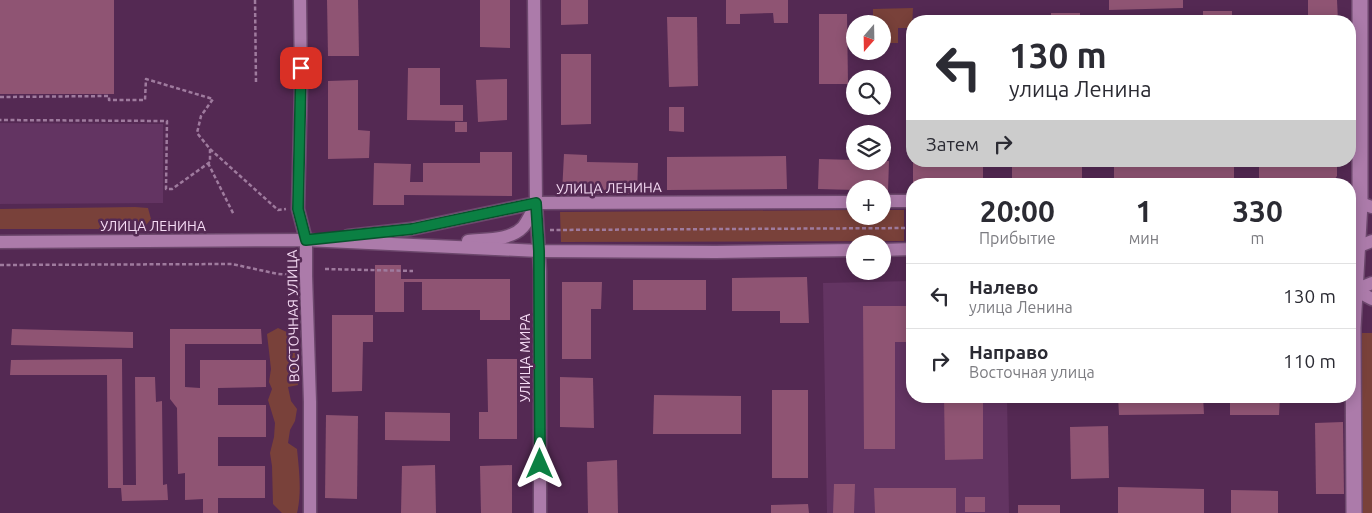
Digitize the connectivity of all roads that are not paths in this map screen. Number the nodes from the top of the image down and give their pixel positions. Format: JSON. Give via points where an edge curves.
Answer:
{"nodes":[{"id":1,"x":300,"y":0,"type":"edge"},
{"id":2,"x":534,"y":0,"type":"edge"},
{"id":3,"x":1360,"y":0,"type":"edge"},
{"id":4,"x":891,"y":201,"type":"edge"},
{"id":5,"x":906,"y":201,"type":"edge"},
{"id":6,"x":846,"y":202,"type":"edge"},
{"id":7,"x":536,"y":203,"type":"junction"},
{"id":8,"x":1361,"y":204,"type":"edge"},
{"id":9,"x":1356,"y":235,"type":"edge"},
{"id":10,"x":306,"y":240,"type":"junction"},
{"id":11,"x":1372,"y":241,"type":"edge"},
{"id":12,"x":0,"y":242,"type":"edge"},
{"id":13,"x":424,"y":245,"type":"junction"},
{"id":14,"x":1356,"y":246,"type":"edge"},
{"id":15,"x":906,"y":249,"type":"edge"},
{"id":16,"x":846,"y":250,"type":"edge"},
{"id":17,"x":891,"y":250,"type":"edge"},
{"id":18,"x":539,"y":251,"type":"junction"},
{"id":19,"x":1372,"y":283,"type":"edge"},
{"id":20,"x":1356,"y":290,"type":"edge"},
{"id":21,"x":1356,"y":291,"type":"edge"},
{"id":22,"x":1372,"y":299,"type":"edge"},
{"id":23,"x":1353,"y":403,"type":"edge"},
{"id":24,"x":310,"y":513,"type":"edge"},
{"id":25,"x":540,"y":513,"type":"edge"},
{"id":26,"x":1354,"y":513,"type":"edge"}],
"edges":[{"from":1,"to":10,"type":"street","name":"ВОСТОЧНАЯ УЛИЦА","via":[[298,209]]},
{"from":2,"to":7,"type":"street","name":"УЛИЦА МИРА"},
{"from":3,"to":8,"type":"street"},
{"from":4,"to":5,"type":"street"},
{"from":6,"to":7,"type":"street","name":"УЛИЦА ЛЕНИНА"},
{"from":7,"to":10,"type":"street","name":"УЛИЦА ЛЕНИНА","via":[[412,229]]},
{"from":7,"to":13,"type":"street","name":"УЛИЦА МИРА","via":[[524,226],[514,234]]},
{"from":7,"to":18,"type":"street","name":"УЛИЦА МИРА"},
{"from":8,"to":9,"type":"street"},
{"from":10,"to":12,"type":"street","name":"УЛИЦА ЛЕНИНА"},
{"from":10,"to":13,"type":"street","name":"УЛИЦА ЛЕНИНА"},
{"from":10,"to":24,"type":"street","name":"ВОСТОЧНАЯ УЛИЦА"},
{"from":11,"to":14,"type":"street"},
{"from":13,"to":18,"type":"street","name":"УЛИЦА ЛЕНИНА"},
{"from":15,"to":17,"type":"street"},
{"from":16,"to":18,"type":"street","name":"УЛИЦА ЛЕНИНА"},
{"from":18,"to":25,"type":"street","name":"УЛИЦА МИРА"},
{"from":19,"to":20,"type":"street"},
{"from":21,"to":22,"type":"street"},
{"from":23,"to":26,"type":"street"}]}
